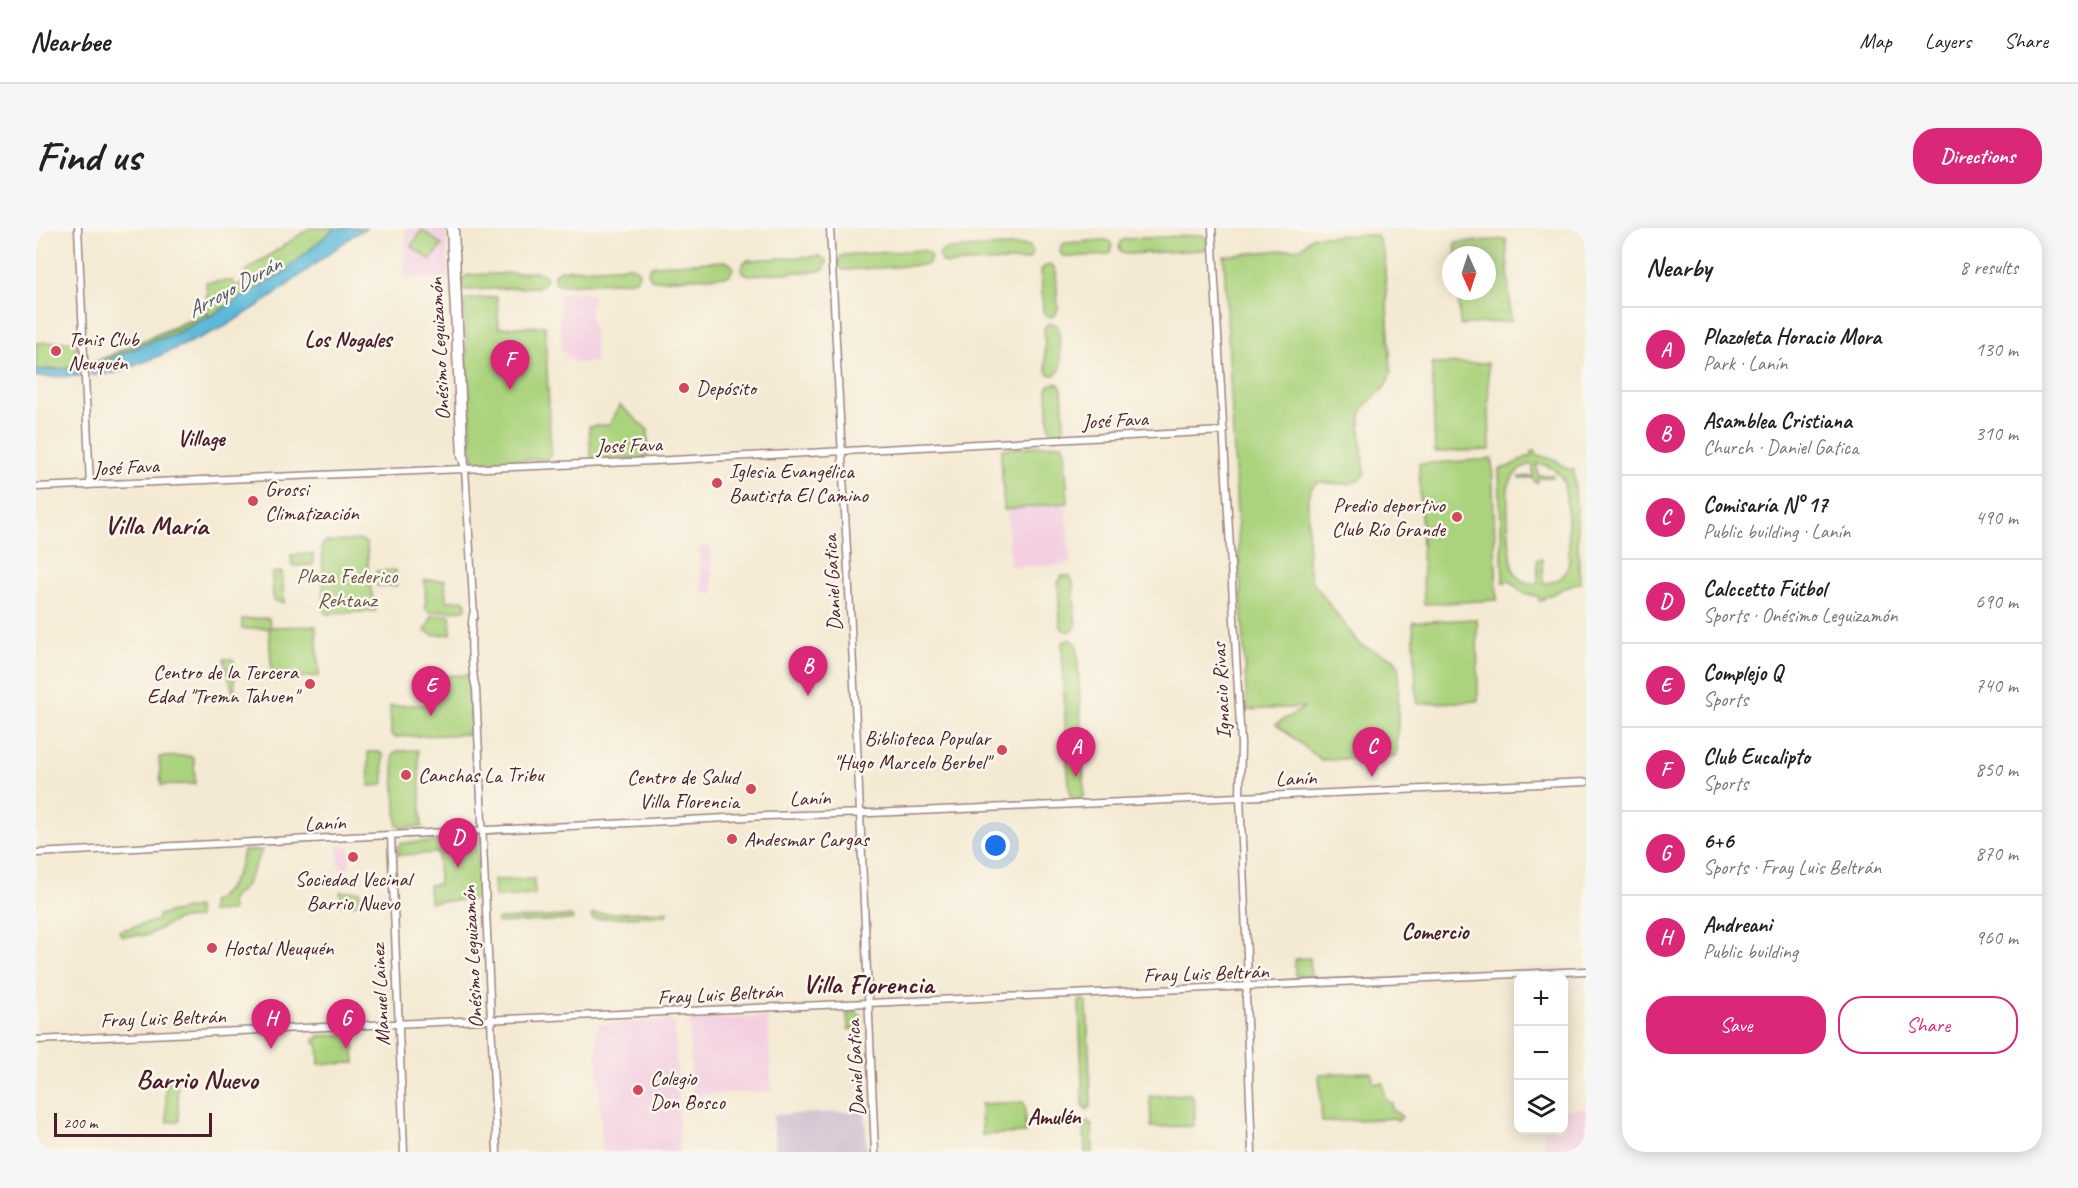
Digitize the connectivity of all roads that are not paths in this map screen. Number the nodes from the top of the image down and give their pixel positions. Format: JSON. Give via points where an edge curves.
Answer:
{"nodes":[{"id":1,"x":78,"y":228,"type":"edge"},
{"id":2,"x":450,"y":228,"type":"edge"},
{"id":3,"x":455,"y":228,"type":"edge"},
{"id":4,"x":830,"y":228,"type":"edge"},
{"id":5,"x":1212,"y":228,"type":"edge"},
{"id":6,"x":1224,"y":431,"type":"junction"},
{"id":7,"x":842,"y":451,"type":"junction"},
{"id":8,"x":465,"y":468,"type":"junction"},
{"id":9,"x":90,"y":485,"type":"junction"},
{"id":10,"x":36,"y":487,"type":"edge"},
{"id":11,"x":1586,"y":782,"type":"edge"},
{"id":12,"x":1240,"y":796,"type":"junction"},
{"id":13,"x":860,"y":813,"type":"junction"},
{"id":14,"x":483,"y":830,"type":"junction"},
{"id":15,"x":391,"y":836,"type":"junction"},
{"id":16,"x":36,"y":853,"type":"edge"},
{"id":17,"x":1586,"y":971,"type":"edge"},
{"id":18,"x":1247,"y":987,"type":"junction"},
{"id":19,"x":868,"y":1004,"type":"junction"},
{"id":20,"x":491,"y":1020,"type":"junction"},
{"id":21,"x":398,"y":1024,"type":"junction"},
{"id":22,"x":36,"y":1040,"type":"edge"},
{"id":23,"x":404,"y":1152,"type":"edge"},
{"id":24,"x":497,"y":1152,"type":"edge"},
{"id":25,"x":875,"y":1152,"type":"edge"},
{"id":26,"x":1252,"y":1152,"type":"edge"}],
"edges":[{"from":1,"to":9,"type":"street"},
{"from":2,"to":8,"type":"street","name":"Onésimo Leguizamón","via":[[461,456]]},
{"from":3,"to":8,"type":"street","name":"Onésimo Leguizamón"},
{"from":4,"to":7,"type":"street","name":"Daniel Gatica"},
{"from":5,"to":6,"type":"street","name":"Ignacio Rivas"},
{"from":6,"to":7,"type":"street","name":"José Fava"},
{"from":6,"to":12,"type":"street","name":"Ignacio Rivas","via":[[1241,744]]},
{"from":7,"to":8,"type":"street","name":"José Fava"},
{"from":7,"to":13,"type":"street","name":"Daniel Gatica"},
{"from":8,"to":9,"type":"street","name":"José Fava"},
{"from":8,"to":14,"type":"street","name":"Onésimo Leguizamón"},
{"from":9,"to":10,"type":"street","name":"José Fava"},
{"from":11,"to":12,"type":"street","name":"Lanín"},
{"from":12,"to":13,"type":"street","name":"Lanín"},
{"from":12,"to":18,"type":"street","name":"Ignacio Rivas"},
{"from":13,"to":14,"type":"street","name":"Lanín"},
{"from":13,"to":19,"type":"street","name":"Daniel Gatica"},
{"from":14,"to":15,"type":"street","name":"Lanín"},
{"from":14,"to":20,"type":"street","name":"Onésimo Leguizamón"},
{"from":15,"to":16,"type":"street","name":"Lanín"},
{"from":15,"to":21,"type":"street","name":"Manuel Lainez"},
{"from":17,"to":18,"type":"street","name":"Fray Luis Beltrán"},
{"from":18,"to":19,"type":"street","name":"Fray Luis Beltrán"},
{"from":18,"to":26,"type":"street","name":"Ignacio Rivas"},
{"from":19,"to":20,"type":"street","name":"Fray Luis Beltrán"},
{"from":19,"to":25,"type":"street","name":"Daniel Gatica"},
{"from":20,"to":21,"type":"street","name":"Fray Luis Beltrán"},
{"from":20,"to":24,"type":"street","name":"Onésimo Leguizamón"},
{"from":21,"to":22,"type":"street","name":"Fray Luis Beltrán"},
{"from":21,"to":23,"type":"street","name":"Manuel Lainez"}]}
